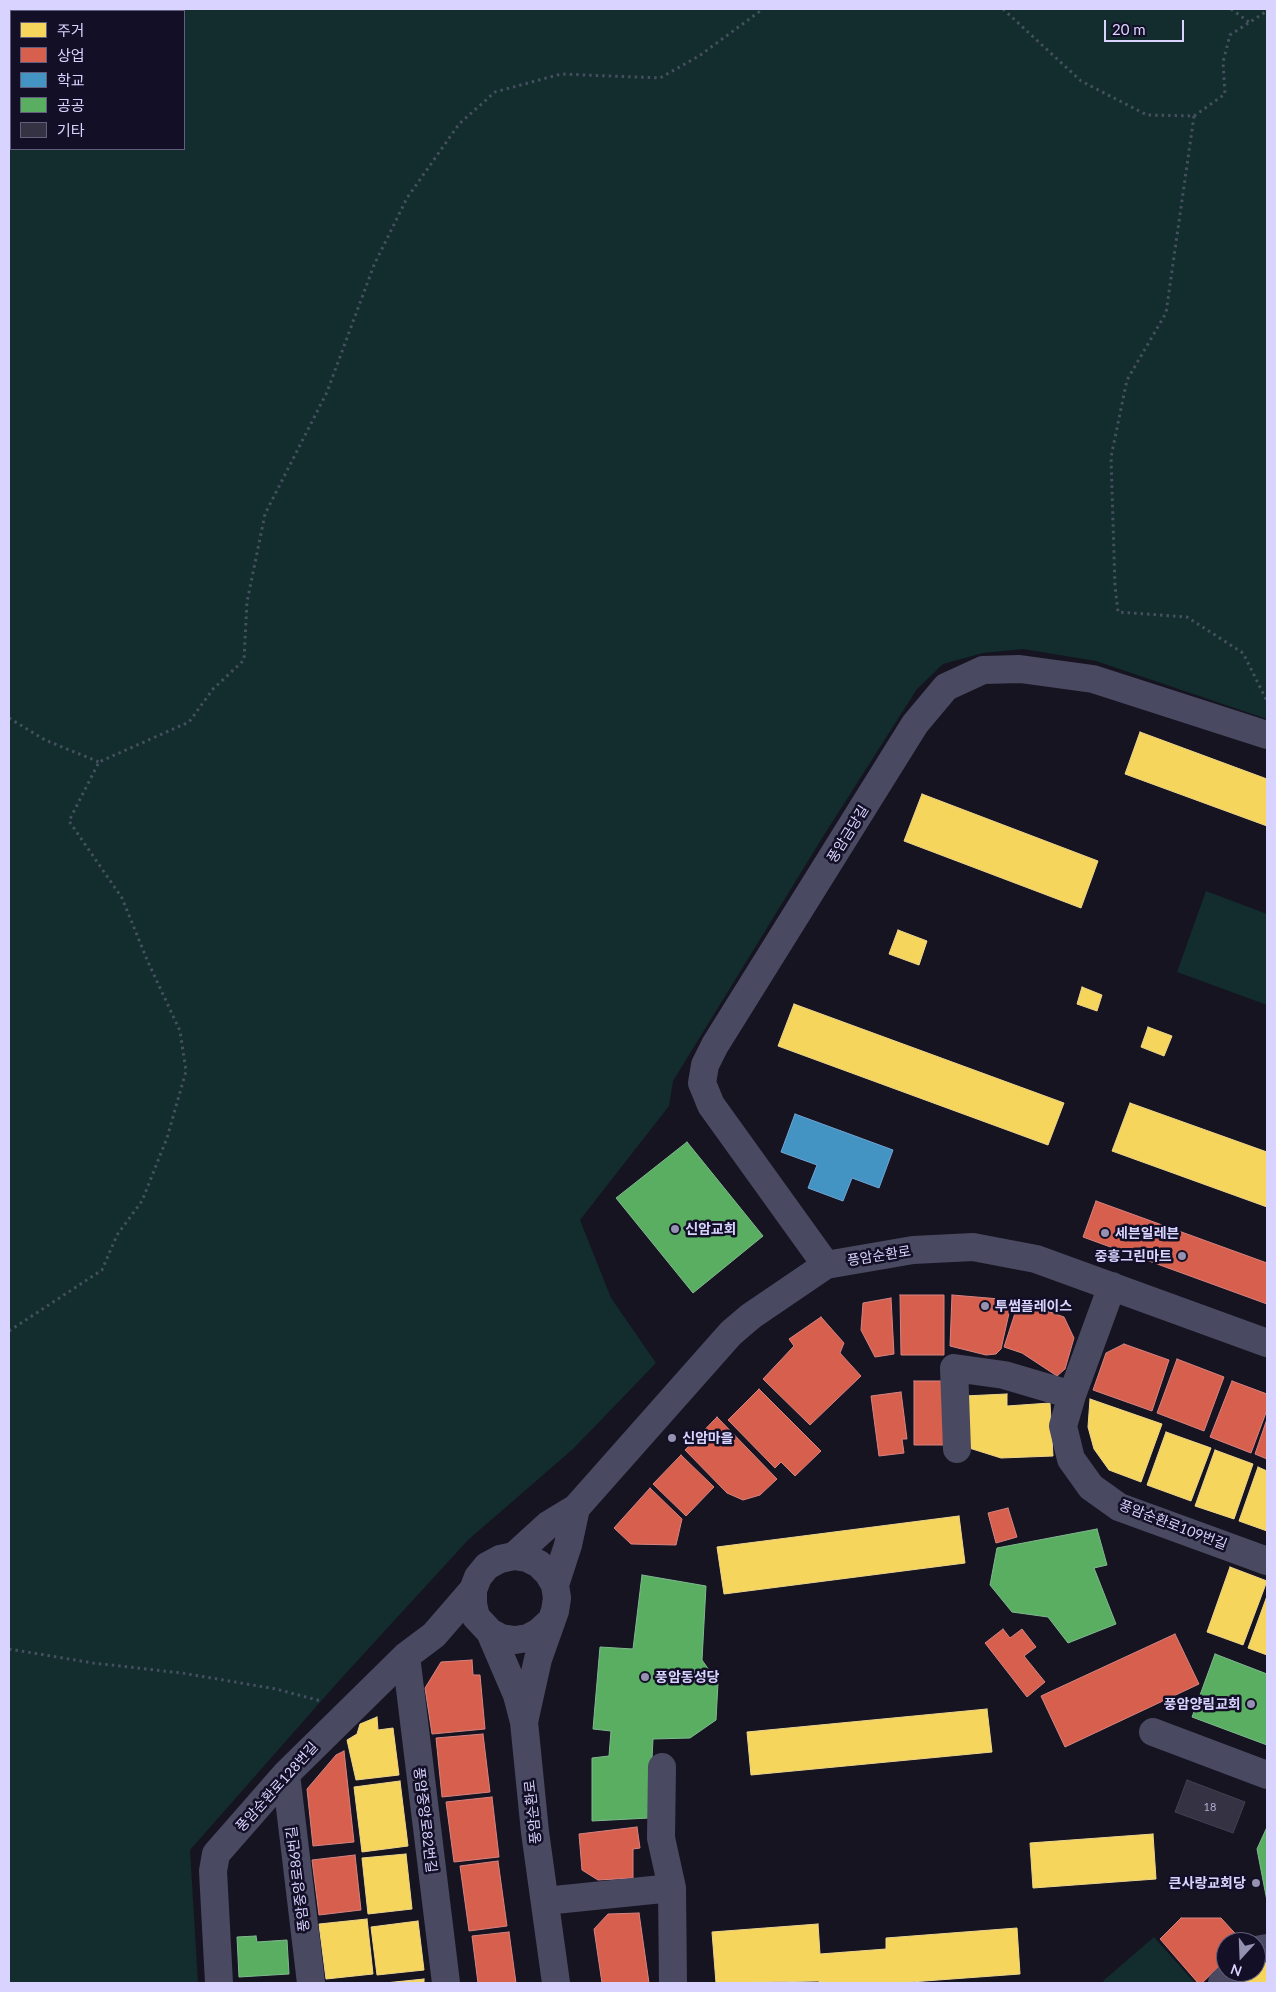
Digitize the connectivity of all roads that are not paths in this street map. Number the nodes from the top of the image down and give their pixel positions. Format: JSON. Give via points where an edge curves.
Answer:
{"nodes":[{"id":1,"x":1267,"y":735,"type":"edge"},
{"id":2,"x":826,"y":1265,"type":"junction"},
{"id":3,"x":1112,"y":1286,"type":"junction"},
{"id":4,"x":1267,"y":1343,"type":"edge"},
{"id":5,"x":1072,"y":1395,"type":"junction"},
{"id":6,"x":956,"y":1449,"type":"dead end"},
{"id":7,"x":576,"y":1508,"type":"junction"},
{"id":8,"x":514,"y":1556,"type":"junction"},
{"id":9,"x":1267,"y":1561,"type":"edge"},
{"id":10,"x":555,"y":1585,"type":"junction"},
{"id":11,"x":473,"y":1590,"type":"junction"},
{"id":12,"x":549,"y":1623,"type":"junction"},
{"id":13,"x":487,"y":1630,"type":"junction"},
{"id":14,"x":434,"y":1635,"type":"junction"},
{"id":15,"x":406,"y":1656,"type":"junction"},
{"id":16,"x":524,"y":1722,"type":"junction"},
{"id":17,"x":1153,"y":1732,"type":"dead end"},
{"id":18,"x":662,"y":1767,"type":"dead end"},
{"id":19,"x":286,"y":1774,"type":"junction"},
{"id":20,"x":1267,"y":1775,"type":"edge"},
{"id":21,"x":672,"y":1888,"type":"junction"},
{"id":22,"x":545,"y":1901,"type":"junction"},
{"id":23,"x":219,"y":1983,"type":"edge"},
{"id":24,"x":311,"y":1983,"type":"edge"},
{"id":25,"x":446,"y":1983,"type":"edge"},
{"id":26,"x":556,"y":1983,"type":"edge"},
{"id":27,"x":672,"y":1983,"type":"edge"}],
"edges":[{"from":1,"to":2,"type":"street","name":"풍암금당길","via":[[1093,679],[1020,669],[984,670],[946,687],[915,724],[715,1046],[705,1065],[702,1083],[711,1106]]},
{"from":2,"to":3,"type":"street","name":"풍암순환로","via":[[913,1250],[972,1247],[1036,1259]]},
{"from":2,"to":7,"type":"street","name":"풍암순환로","via":[[731,1333]]},
{"from":3,"to":4,"type":"street","name":"풍암순환로"},
{"from":3,"to":5,"type":"street","name":"풍암순환로109번길"},
{"from":5,"to":6,"type":"street","via":[[1004,1375],[954,1368]]},
{"from":5,"to":9,"type":"street","name":"풍암순환로109번길","via":[[1063,1426],[1071,1459],[1091,1487],[1119,1507]]},
{"from":7,"to":8,"type":"street","name":"풍암순환로","via":[[548,1525]]},
{"from":7,"to":10,"type":"street","name":"풍암순환로"},
{"from":8,"to":10,"type":"street","via":[[539,1564]]},
{"from":8,"to":11,"type":"street","name":"풍암순환로","via":[[487,1566]]},
{"from":10,"to":12,"type":"street","name":"풍암순환로","via":[[554,1611]]},
{"from":11,"to":13,"type":"street","name":"풍암순환로","via":[[474,1610]]},
{"from":11,"to":14,"type":"street","name":"풍암순환로128번길"},
{"from":12,"to":13,"type":"street","via":[[528,1638],[515,1640]]},
{"from":12,"to":16,"type":"street","name":"풍암순환로"},
{"from":13,"to":14,"type":"street","name":"풍암순환로128번길"},
{"from":13,"to":16,"type":"street","name":"풍암순환로","via":[[517,1695]]},
{"from":14,"to":15,"type":"street","name":"풍암순환로128번길"},
{"from":15,"to":19,"type":"street","name":"풍암순환로128번길"},
{"from":15,"to":25,"type":"street","name":"풍암중앙로82번길"},
{"from":16,"to":22,"type":"street","name":"풍암순환로"},
{"from":17,"to":20,"type":"street"},
{"from":18,"to":21,"type":"street","via":[[661,1838]]},
{"from":19,"to":23,"type":"street","name":"풍암순환로128번길","via":[[216,1854],[213,1871]]},
{"from":19,"to":24,"type":"street","name":"풍암중앙로86번길"},
{"from":21,"to":22,"type":"street"},
{"from":21,"to":27,"type":"street"},
{"from":22,"to":26,"type":"street","name":"풍암순환로"}]}
